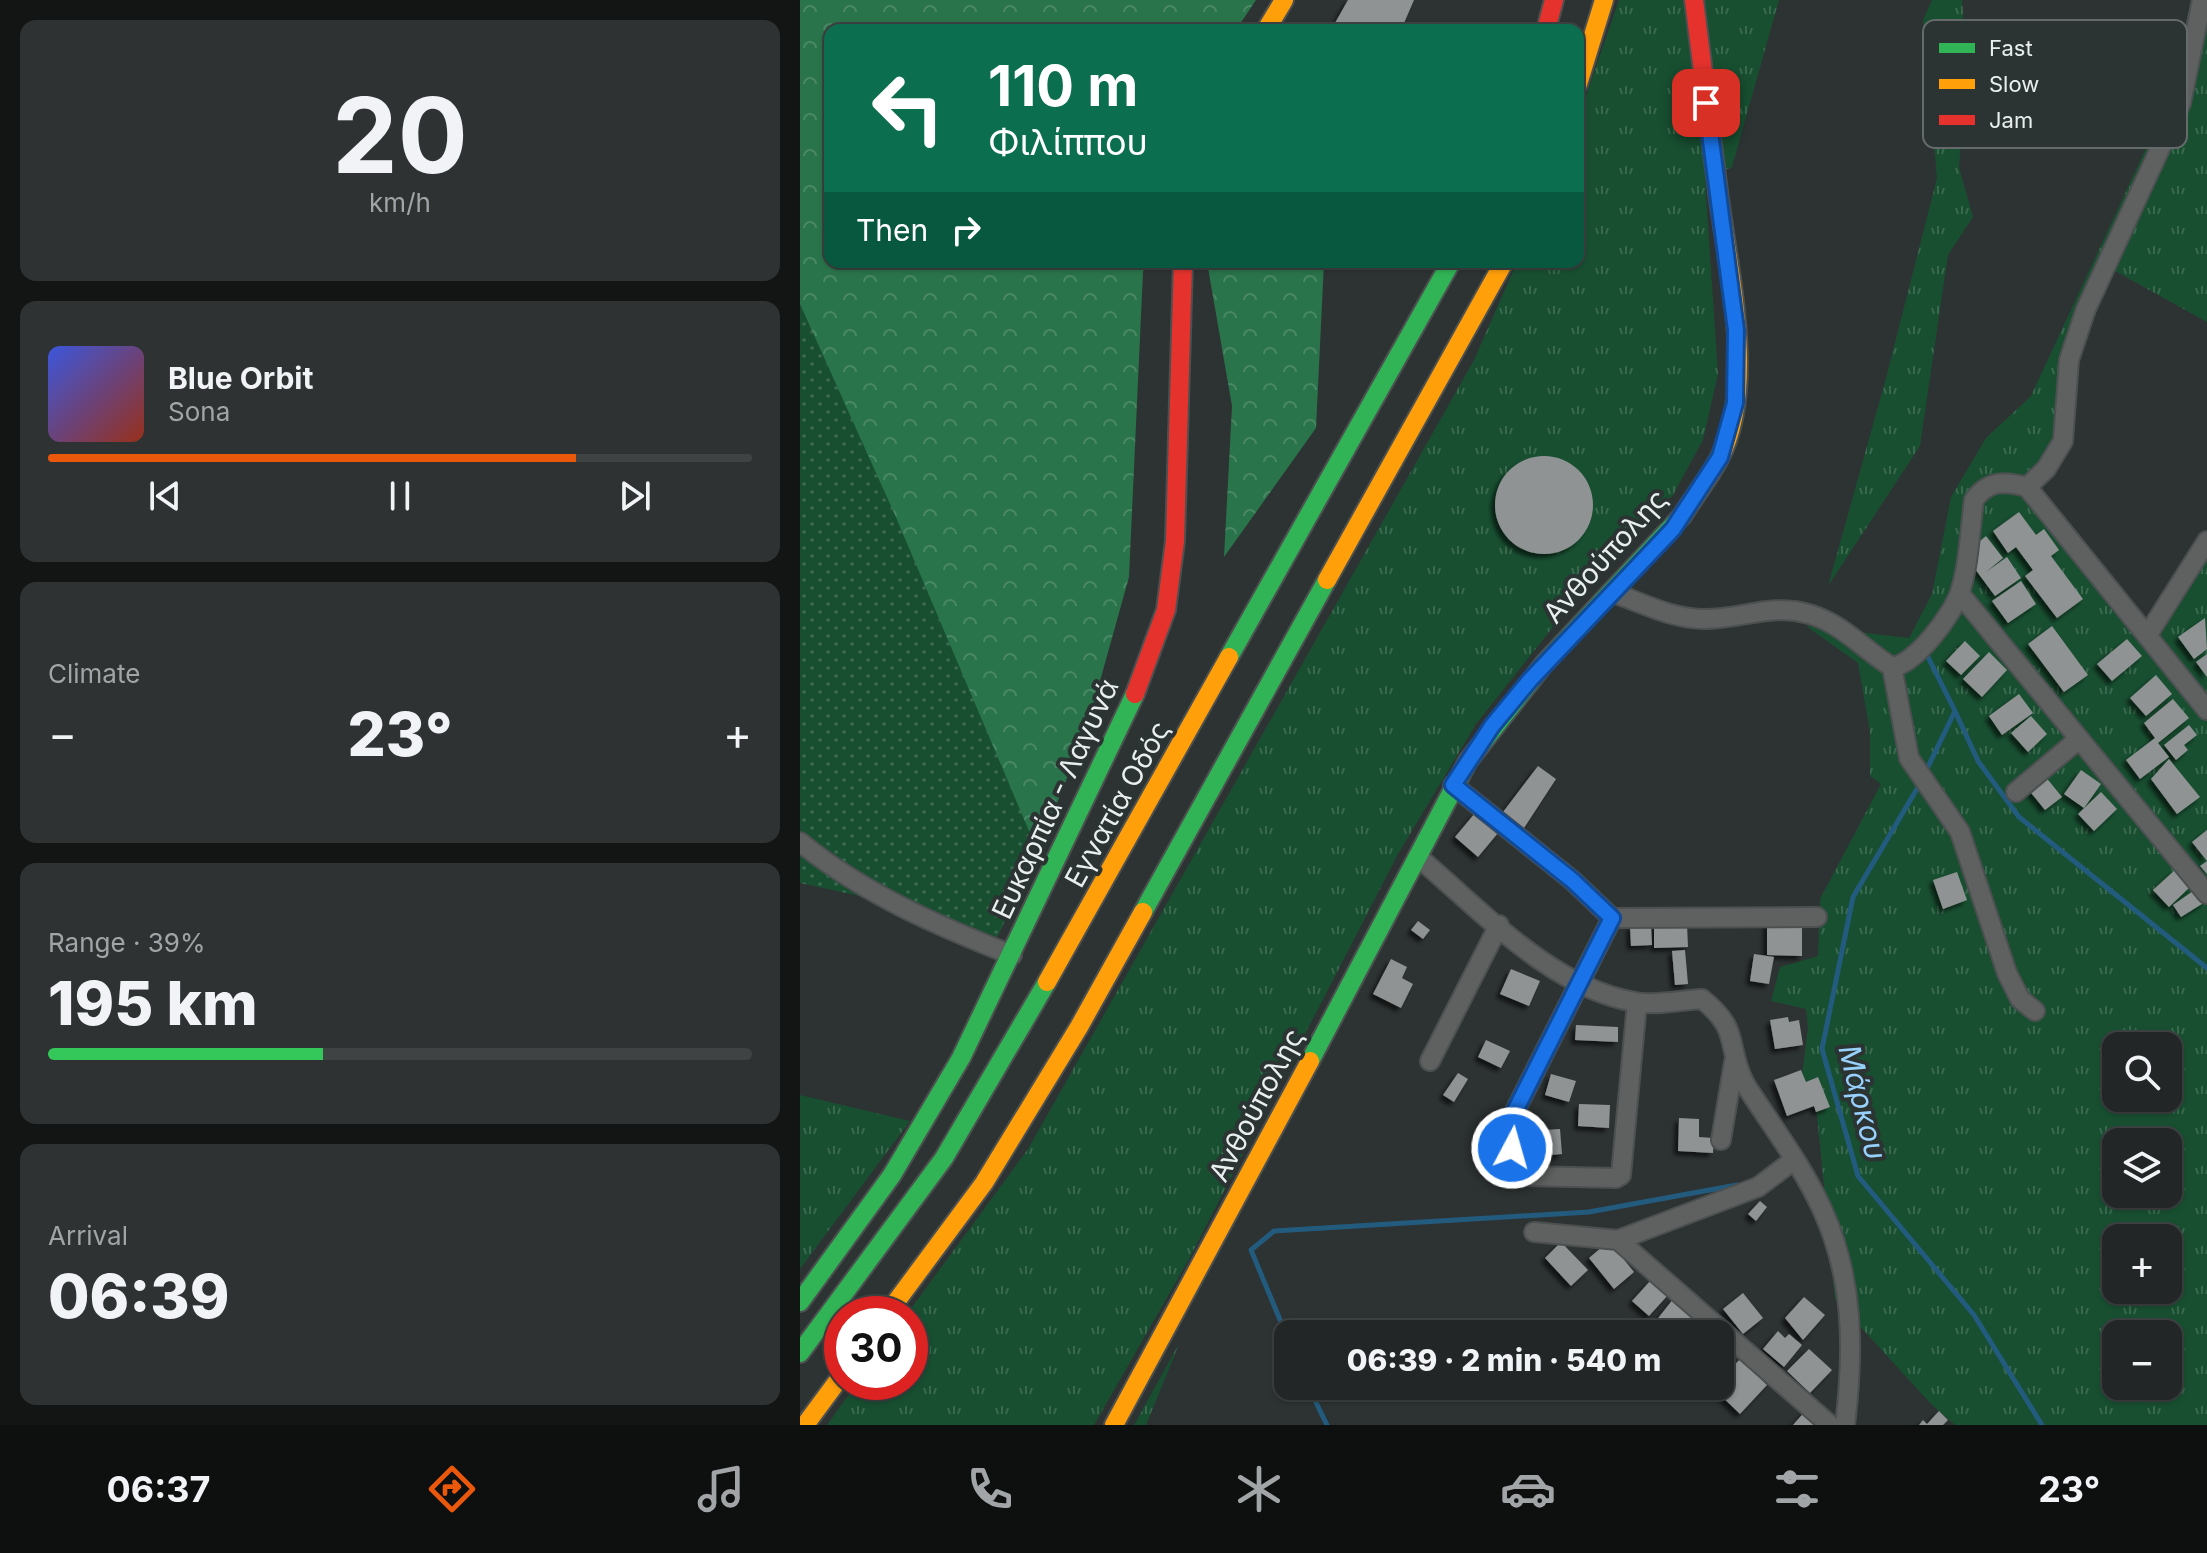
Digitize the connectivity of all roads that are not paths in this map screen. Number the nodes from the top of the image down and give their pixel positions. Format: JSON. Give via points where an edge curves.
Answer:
{"nodes":[{"id":1,"x":1284,"y":0,"type":"edge"},
{"id":2,"x":1604,"y":0,"type":"edge"},
{"id":3,"x":1694,"y":0,"type":"edge"},
{"id":4,"x":2202,"y":0,"type":"edge"},
{"id":5,"x":1554,"y":2,"type":"edge"},
{"id":6,"x":1270,"y":24,"type":"edge"},
{"id":7,"x":1548,"y":24,"type":"edge"},
{"id":8,"x":1584,"y":65,"type":"edge"},
{"id":9,"x":2187,"y":74,"type":"edge"},
{"id":10,"x":2160,"y":148,"type":"edge"},
{"id":11,"x":1183,"y":268,"type":"edge"},
{"id":12,"x":1448,"y":268,"type":"edge"},
{"id":13,"x":1501,"y":268,"type":"edge"},
{"id":14,"x":2027,"y":487,"type":"junction"},
{"id":15,"x":2207,"y":541,"type":"edge"},
{"id":16,"x":1611,"y":592,"type":"junction"},
{"id":17,"x":1960,"y":594,"type":"junction"},
{"id":18,"x":2147,"y":636,"type":"junction"},
{"id":19,"x":1892,"y":667,"type":"junction"},
{"id":20,"x":2207,"y":710,"type":"edge"},
{"id":21,"x":2079,"y":739,"type":"junction"},
{"id":22,"x":1453,"y":785,"type":"junction"},
{"id":23,"x":2016,"y":792,"type":"dead end"},
{"id":24,"x":800,"y":842,"type":"edge"},
{"id":25,"x":1418,"y":857,"type":"junction"},
{"id":26,"x":2207,"y":894,"type":"edge"},
{"id":27,"x":1817,"y":917,"type":"dead end"},
{"id":28,"x":1612,"y":918,"type":"junction"},
{"id":29,"x":1499,"y":925,"type":"junction"},
{"id":30,"x":1012,"y":955,"type":"junction"},
{"id":31,"x":1577,"y":985,"type":"junction"},
{"id":32,"x":1637,"y":1003,"type":"junction"},
{"id":33,"x":2035,"y":1011,"type":"dead end"},
{"id":34,"x":1430,"y":1061,"type":"dead end"},
{"id":35,"x":1734,"y":1062,"type":"junction"},
{"id":36,"x":1721,"y":1140,"type":"dead end"},
{"id":37,"x":1794,"y":1160,"type":"junction"},
{"id":38,"x":1534,"y":1232,"type":"dead end"},
{"id":39,"x":1618,"y":1240,"type":"junction"},
{"id":40,"x":900,"y":1296,"type":"edge"},
{"id":41,"x":800,"y":1302,"type":"edge"},
{"id":42,"x":800,"y":1353,"type":"edge"},
{"id":43,"x":824,"y":1399,"type":"edge"},
{"id":44,"x":805,"y":1425,"type":"edge"},
{"id":45,"x":1114,"y":1425,"type":"edge"},
{"id":46,"x":1830,"y":1425,"type":"edge"},
{"id":47,"x":1845,"y":1425,"type":"edge"}],
"edges":[{"from":1,"to":6,"type":"main road"},
{"from":2,"to":8,"type":"main road"},
{"from":3,"to":16,"type":"main road","name":"Ανθούπολης","via":[[1736,330],[1735,403],[1720,457],[1705,483],[1673,529]]},
{"from":4,"to":9,"type":"street"},
{"from":5,"to":7,"type":"main road"},
{"from":10,"to":14,"type":"street","via":[[2073,347],[2063,441]]},
{"from":11,"to":30,"type":"main road","name":"Ευκαρπία - Λαγυνά","via":[[1175,541],[1166,610],[1123,723]]},
{"from":12,"to":42,"type":"main road","name":"Εγνατία Οδός","via":[[985,1092],[944,1158]]},
{"from":13,"to":40,"type":"main road","via":[[1079,1027],[984,1183]]},
{"from":14,"to":17,"type":"street","via":[[1990,485],[1974,500]]},
{"from":14,"to":18,"type":"street"},
{"from":15,"to":18,"type":"street"},
{"from":16,"to":19,"type":"street","via":[[1676,617],[1710,619],[1764,610],[1807,613],[1845,631]]},
{"from":16,"to":22,"type":"main road","name":"Ανθούπολης","via":[[1500,716]]},
{"from":17,"to":19,"type":"street","via":[[1914,658]]},
{"from":17,"to":21,"type":"street"},
{"from":18,"to":20,"type":"street"},
{"from":19,"to":33,"type":"street","via":[[1909,758],[1960,832],[2007,973],[2020,999]]},
{"from":21,"to":23,"type":"street"},
{"from":21,"to":26,"type":"street"},
{"from":22,"to":25,"type":"main road","name":"Ανθούπολης"},
{"from":22,"to":28,"type":"street"},
{"from":24,"to":30,"type":"street","via":[[826,863],[932,923]]},
{"from":25,"to":29,"type":"street"},
{"from":25,"to":45,"type":"main road","name":"Ανθούπολης"},
{"from":27,"to":28,"type":"street"},
{"from":28,"to":31,"type":"street"},
{"from":29,"to":31,"type":"street"},
{"from":29,"to":34,"type":"street"},
{"from":30,"to":41,"type":"main road","name":"Ευκαρπία - Λαγυνά","via":[[892,1175]]},
{"from":31,"to":32,"type":"street"},
{"from":31,"to":32,"type":"street","via":[[1514,1113],[1512,1148],[1523,1176],[1621,1175]]},
{"from":32,"to":35,"type":"street","via":[[1702,999],[1731,1030]]},
{"from":35,"to":36,"type":"street"},
{"from":35,"to":37,"type":"street"},
{"from":37,"to":39,"type":"street","via":[[1758,1187]]},
{"from":37,"to":47,"type":"street","via":[[1823,1210],[1848,1300],[1852,1331]]},
{"from":38,"to":39,"type":"street"},
{"from":39,"to":46,"type":"street"},
{"from":43,"to":44,"type":"main road"}]}
